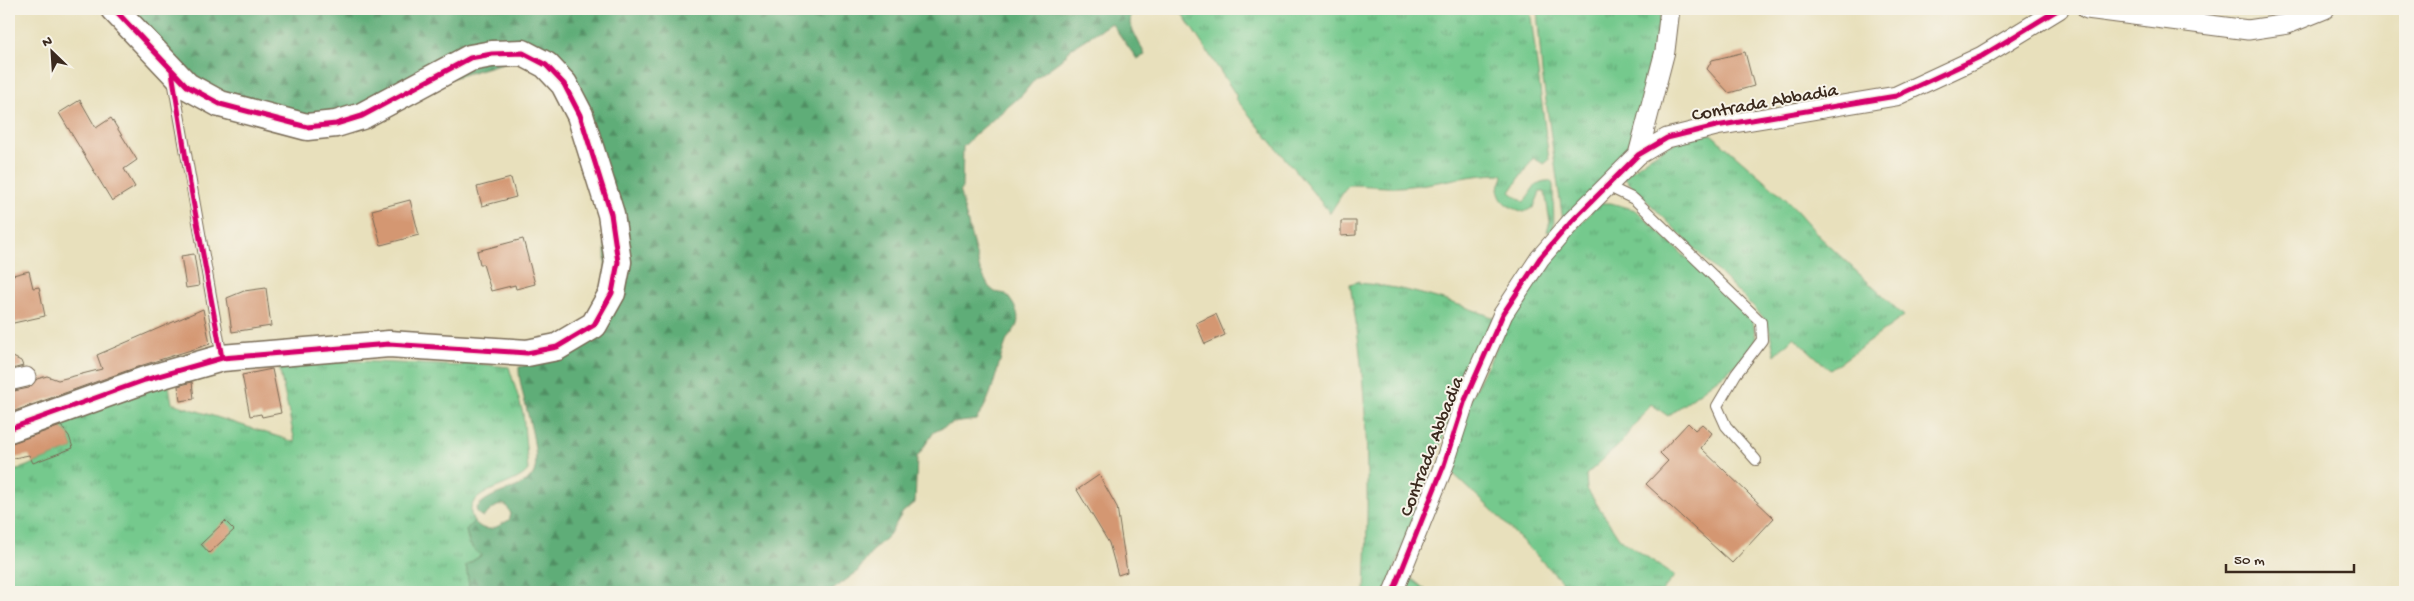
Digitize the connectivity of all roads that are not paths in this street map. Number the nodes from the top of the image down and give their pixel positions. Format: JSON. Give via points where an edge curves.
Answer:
{"nodes":[{"id":1,"x":114,"y":9,"type":"edge"},
{"id":2,"x":1670,"y":9,"type":"edge"},
{"id":3,"x":2059,"y":9,"type":"edge"},
{"id":4,"x":2087,"y":9,"type":"edge"},
{"id":5,"x":2325,"y":9,"type":"edge"},
{"id":6,"x":172,"y":72,"type":"junction"},
{"id":7,"x":1638,"y":156,"type":"junction"},
{"id":8,"x":1607,"y":186,"type":"junction"},
{"id":9,"x":222,"y":358,"type":"junction"},
{"id":10,"x":9,"y":429,"type":"edge"},
{"id":11,"x":1756,"y":460,"type":"dead end"},
{"id":12,"x":1393,"y":592,"type":"edge"}],
"edges":[{"from":1,"to":6,"type":"street"},
{"from":2,"to":7,"type":"street","via":[[1665,51]]},
{"from":3,"to":7,"type":"street","name":"Contrada Abbadia","via":[[1982,56],[1896,96],[1716,126],[1667,138]]},
{"from":4,"to":5,"type":"street","via":[[2248,30],[2288,24]]},
{"from":6,"to":9,"type":"lane"},
{"from":6,"to":9,"type":"street","via":[[187,86],[220,104],[307,127],[336,124],[362,116],[470,58],[523,53],[546,65],[564,84],[580,115],[611,214],[618,262],[612,293],[594,325],[557,347],[527,352],[388,344]]},
{"from":7,"to":8,"type":"street","name":"Contrada Abbadia"},
{"from":8,"to":11,"type":"lane","via":[[1634,200],[1761,322],[1762,340],[1717,406],[1726,426]]},
{"from":8,"to":12,"type":"street","name":"Contrada Abbadia","via":[[1540,258],[1503,314],[1465,400],[1444,465]]},
{"from":9,"to":10,"type":"street","via":[[145,380]]}]}
